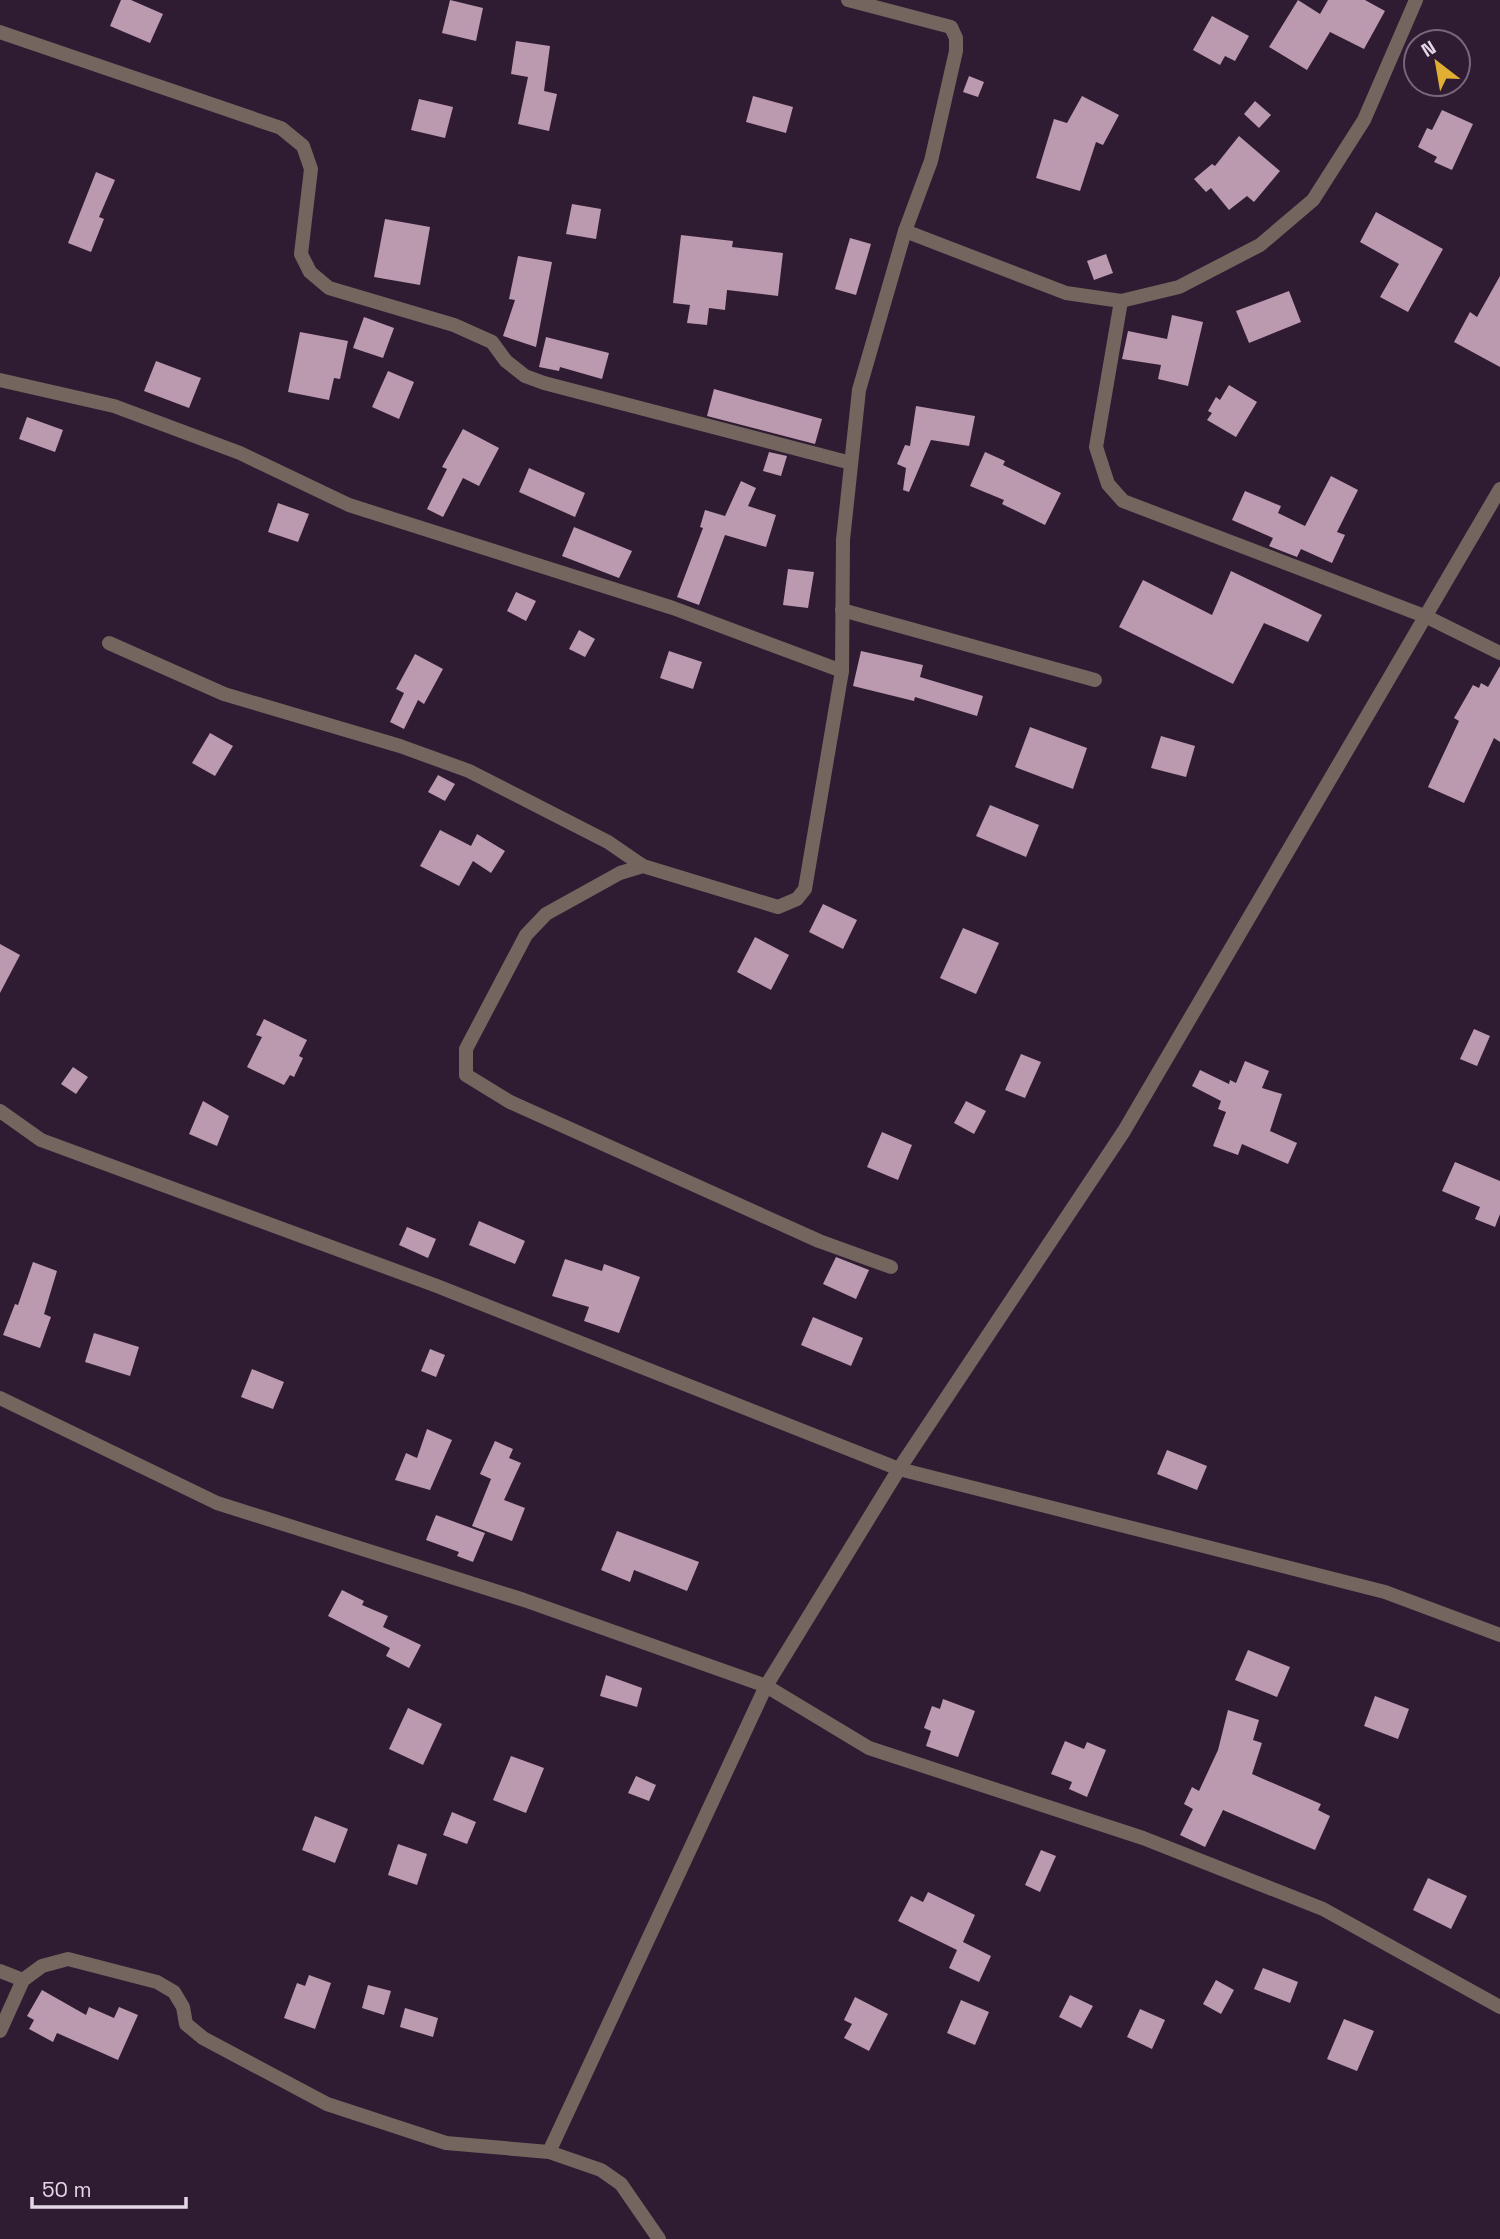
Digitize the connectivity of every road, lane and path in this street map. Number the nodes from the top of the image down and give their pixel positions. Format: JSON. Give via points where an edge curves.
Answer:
{"nodes":[{"id":1,"x":848,"y":0,"type":"edge"},
{"id":2,"x":1416,"y":0,"type":"edge"},
{"id":3,"x":0,"y":32,"type":"edge"},
{"id":4,"x":905,"y":231,"type":"junction"},
{"id":5,"x":1121,"y":301,"type":"junction"},
{"id":6,"x":0,"y":380,"type":"edge"},
{"id":7,"x":851,"y":464,"type":"junction"},
{"id":8,"x":1500,"y":489,"type":"edge"},
{"id":9,"x":842,"y":610,"type":"junction"},
{"id":10,"x":1427,"y":617,"type":"junction"},
{"id":11,"x":109,"y":643,"type":"dead end"},
{"id":12,"x":1500,"y":653,"type":"edge"},
{"id":13,"x":842,"y":671,"type":"junction"},
{"id":14,"x":1095,"y":680,"type":"dead end"},
{"id":15,"x":643,"y":866,"type":"junction"},
{"id":16,"x":0,"y":1111,"type":"edge"},
{"id":17,"x":891,"y":1267,"type":"dead end"},
{"id":18,"x":0,"y":1398,"type":"edge"},
{"id":19,"x":899,"y":1469,"type":"junction"},
{"id":20,"x":1500,"y":1635,"type":"edge"},
{"id":21,"x":766,"y":1686,"type":"junction"},
{"id":22,"x":0,"y":1972,"type":"edge"},
{"id":23,"x":23,"y":1980,"type":"junction"},
{"id":24,"x":1500,"y":2007,"type":"edge"},
{"id":25,"x":0,"y":2031,"type":"edge"},
{"id":26,"x":549,"y":2152,"type":"junction"},
{"id":27,"x":659,"y":2239,"type":"edge"}],
"edges":[{"from":1,"to":4,"type":"street","via":[[951,27],[956,38],[931,162]]},
{"from":2,"to":5,"type":"street","via":[[1364,120],[1313,201],[1248,251],[1179,287]]},
{"from":3,"to":7,"type":"street","via":[[281,128],[303,146],[311,169],[301,254],[310,272],[330,288],[479,336],[492,342],[525,376],[544,383]]},
{"from":4,"to":5,"type":"street","via":[[1066,293]]},
{"from":4,"to":7,"type":"street","via":[[859,390]]},
{"from":5,"to":10,"type":"street","via":[[1096,447],[1108,484],[1123,501]]},
{"from":6,"to":13,"type":"street","via":[[114,406],[240,453],[349,505],[673,608]]},
{"from":7,"to":9,"type":"street"},
{"from":8,"to":10,"type":"street"},
{"from":9,"to":13,"type":"street"},
{"from":9,"to":14,"type":"street"},
{"from":10,"to":12,"type":"street"},
{"from":10,"to":19,"type":"street","via":[[1124,1131]]},
{"from":11,"to":15,"type":"street","via":[[224,694],[469,771],[608,842]]},
{"from":13,"to":15,"type":"street","via":[[805,888],[797,899],[778,906]]},
{"from":15,"to":17,"type":"street","via":[[620,873],[546,914],[526,935],[466,1049],[466,1075],[510,1102],[819,1241]]},
{"from":16,"to":19,"type":"street","via":[[41,1140],[437,1286]]},
{"from":18,"to":21,"type":"street","via":[[217,1503],[524,1600]]},
{"from":19,"to":20,"type":"street","via":[[1385,1592]]},
{"from":19,"to":21,"type":"street"},
{"from":21,"to":24,"type":"street","via":[[869,1748],[1143,1838],[1323,1909]]},
{"from":21,"to":26,"type":"street"},
{"from":22,"to":23,"type":"street"},
{"from":23,"to":25,"type":"street"},
{"from":23,"to":26,"type":"street","via":[[42,1966],[68,1959],[157,1982],[174,1992],[186,2024],[203,2038],[327,2104],[446,2143]]},
{"from":26,"to":27,"type":"street","via":[[601,2170],[621,2184]]}]}
